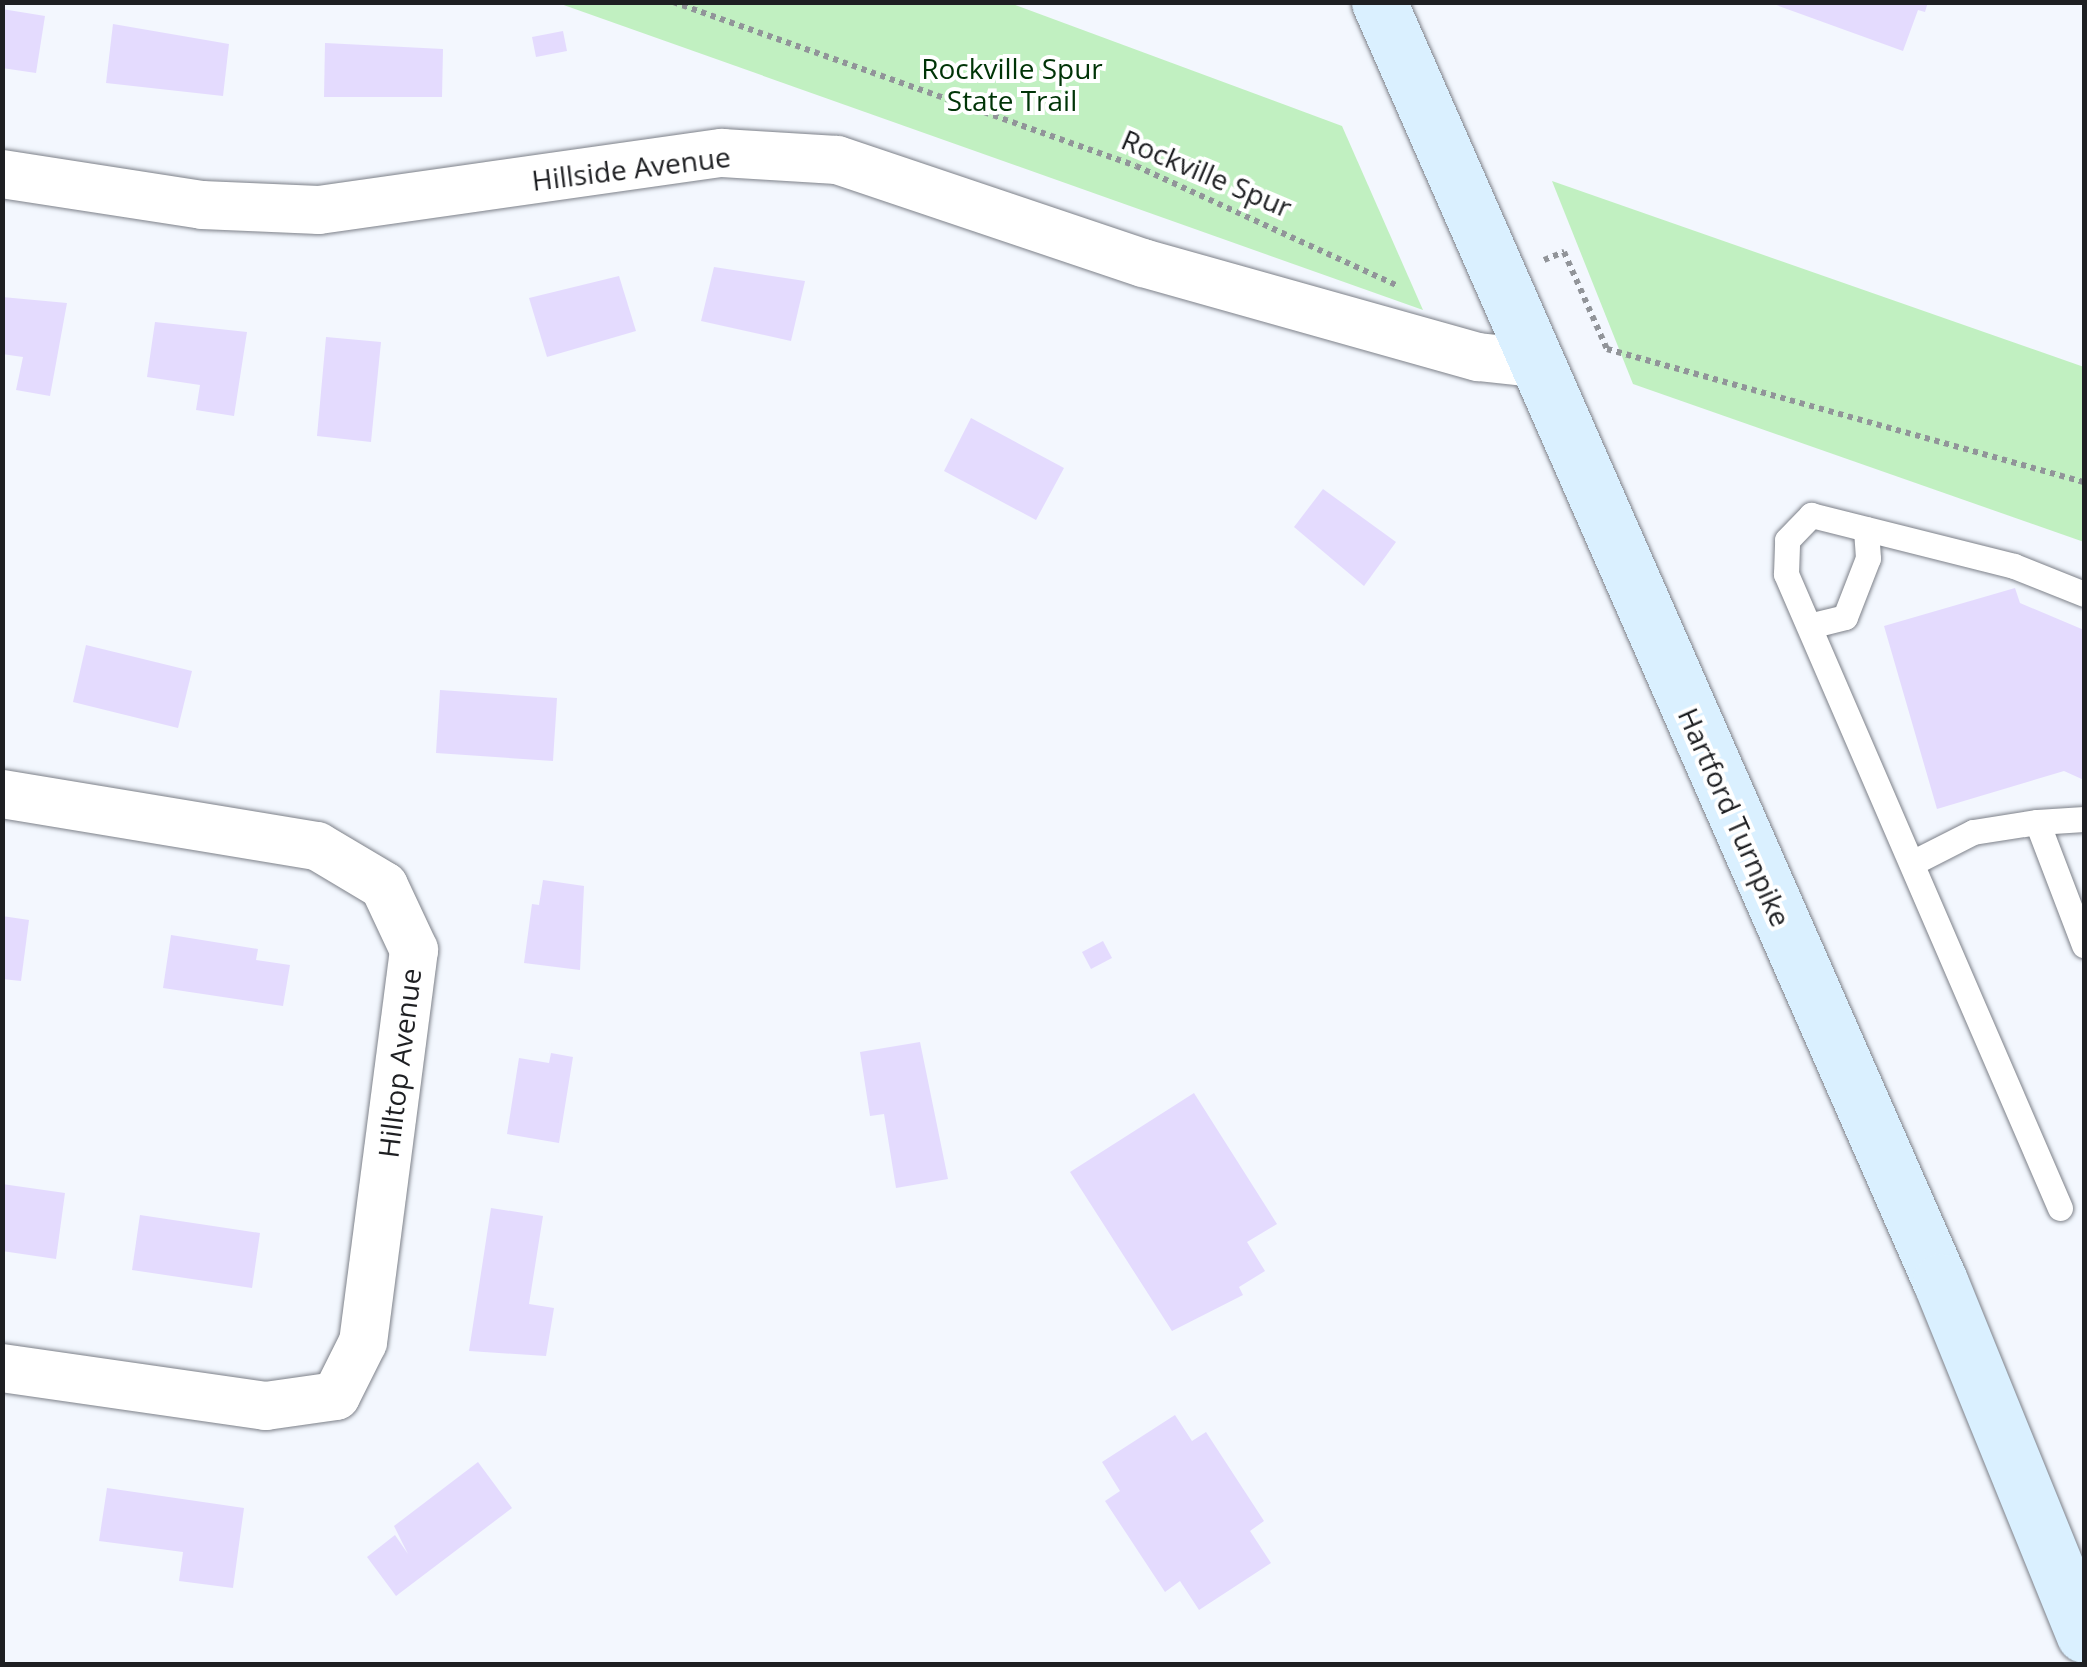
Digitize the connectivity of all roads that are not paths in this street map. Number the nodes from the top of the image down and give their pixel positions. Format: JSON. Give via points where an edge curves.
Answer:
{"nodes":[{"id":1,"x":1379,"y":2,"type":"edge"},
{"id":2,"x":2,"y":174,"type":"edge"},
{"id":3,"x":1534,"y":362,"type":"junction"},
{"id":4,"x":1866,"y":529,"type":"junction"},
{"id":5,"x":2084,"y":594,"type":"edge"},
{"id":6,"x":1809,"y":626,"type":"junction"},
{"id":7,"x":2,"y":794,"type":"edge"},
{"id":8,"x":2084,"y":819,"type":"edge"},
{"id":9,"x":2037,"y":822,"type":"junction"},
{"id":10,"x":1914,"y":862,"type":"junction"},
{"id":11,"x":2084,"y":944,"type":"edge"},
{"id":12,"x":2060,"y":1208,"type":"dead end"},
{"id":13,"x":2,"y":1368,"type":"edge"},
{"id":14,"x":2084,"y":1635,"type":"edge"}],
"edges":[{"from":1,"to":3,"type":"main road","name":"Hartford Turnpike"},
{"from":2,"to":3,"type":"street","name":"Hillside Avenue","via":[[202,205],[319,210],[722,153],[837,160],[1143,263],[1478,357]]},
{"from":3,"to":14,"type":"main road","name":"Hartford Turnpike","via":[[1940,1281]]},
{"from":4,"to":5,"type":"lane","via":[[2014,566]]},
{"from":4,"to":6,"type":"lane","via":[[1868,558],[1844,617]]},
{"from":4,"to":6,"type":"lane","via":[[1811,515],[1786,540],[1786,574]]},
{"from":6,"to":10,"type":"lane"},
{"from":7,"to":13,"type":"street","name":"Hilltop Avenue","via":[[316,846],[384,886],[414,950],[363,1342],[336,1396],[266,1406]]},
{"from":8,"to":9,"type":"lane"},
{"from":9,"to":10,"type":"lane","via":[[1973,832]]},
{"from":9,"to":11,"type":"lane"},
{"from":10,"to":12,"type":"lane"}]}
